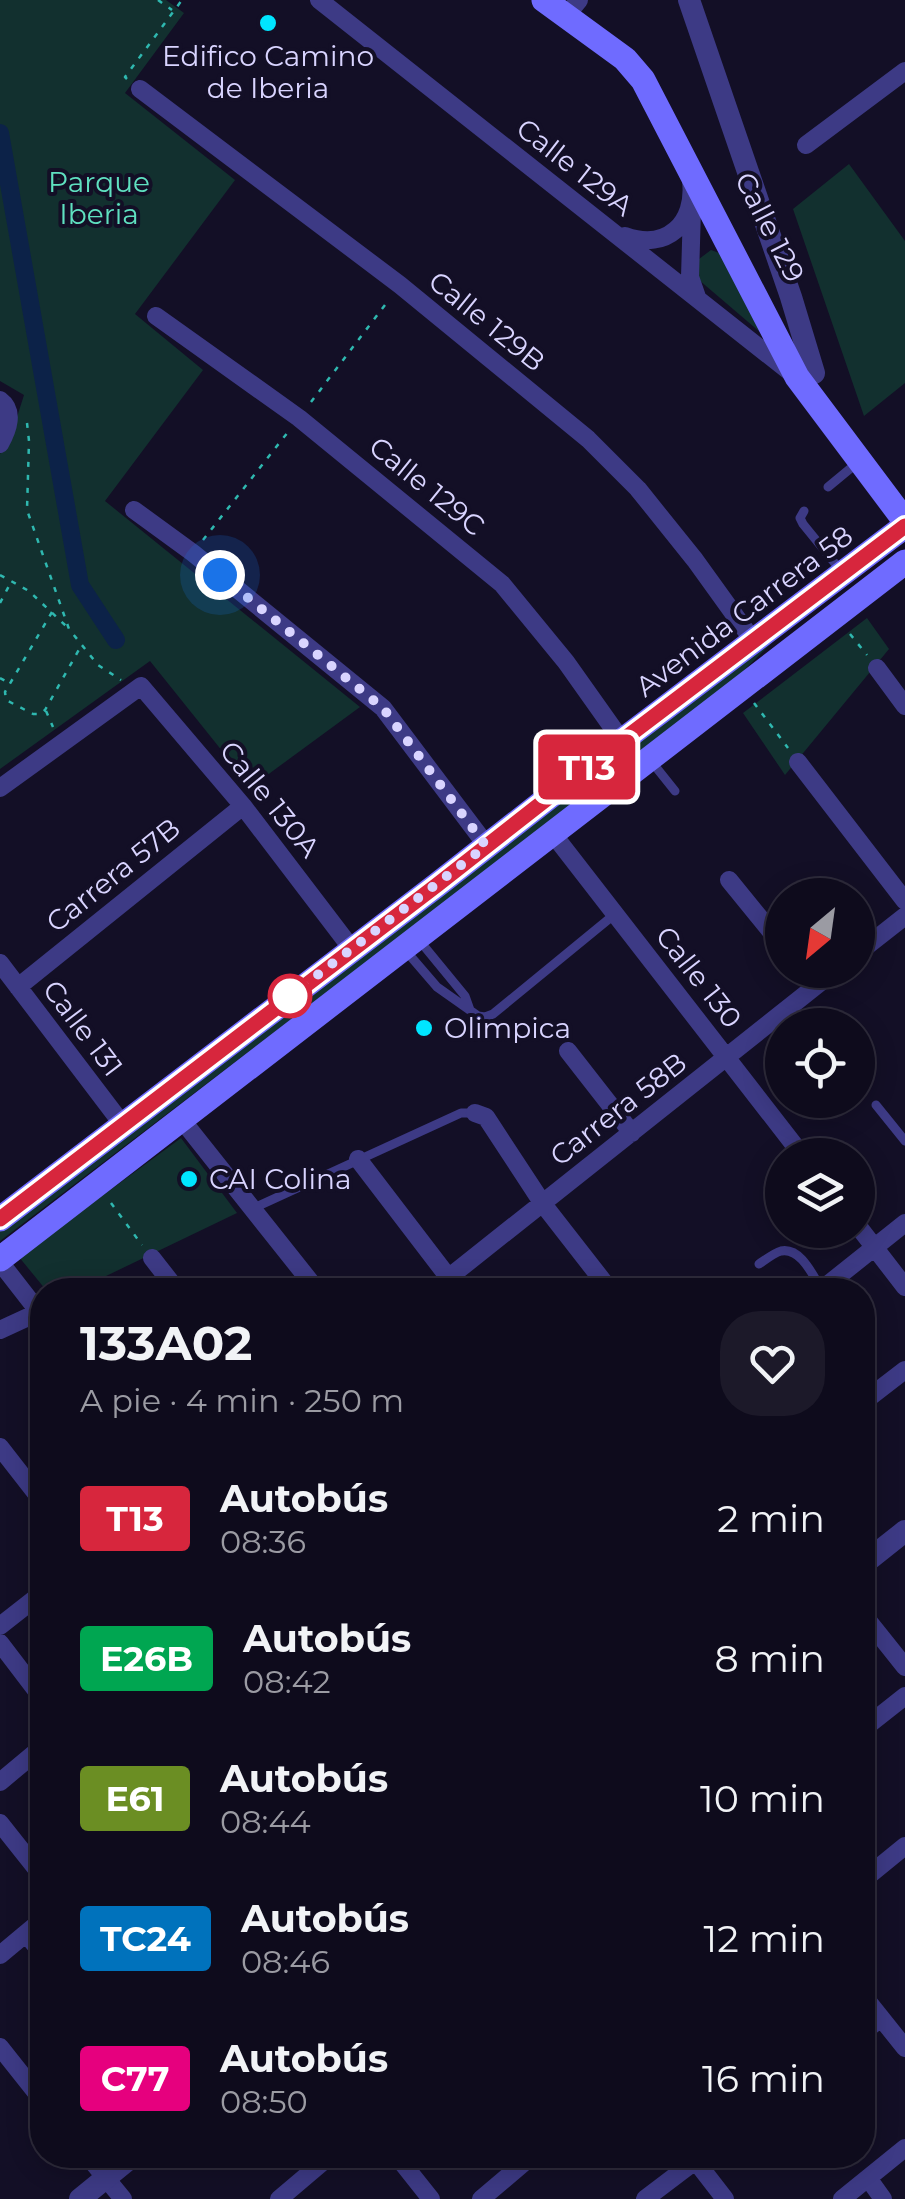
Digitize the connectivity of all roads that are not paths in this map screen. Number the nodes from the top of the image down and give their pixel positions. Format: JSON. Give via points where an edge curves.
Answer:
{"nodes":[{"id":1,"x":319,"y":0,"type":"edge"},
{"id":2,"x":544,"y":0,"type":"edge"},
{"id":3,"x":695,"y":3,"type":"edge"},
{"id":4,"x":573,"y":5,"type":"edge"},
{"id":5,"x":905,"y":72,"type":"edge"},
{"id":6,"x":140,"y":90,"type":"road end"},
{"id":7,"x":806,"y":146,"type":"dead end"},
{"id":8,"x":686,"y":162,"type":"junction"},
{"id":9,"x":692,"y":203,"type":"junction"},
{"id":10,"x":610,"y":230,"type":"junction"},
{"id":11,"x":698,"y":300,"type":"junction"},
{"id":12,"x":156,"y":316,"type":"dead end"},
{"id":13,"x":806,"y":375,"type":"junction"},
{"id":14,"x":2,"y":401,"type":"edge"},
{"id":15,"x":0,"y":444,"type":"edge"},
{"id":16,"x":860,"y":461,"type":"junction"},
{"id":17,"x":828,"y":487,"type":"dead end"},
{"id":18,"x":905,"y":494,"type":"edge"},
{"id":19,"x":134,"y":510,"type":"dead end"},
{"id":20,"x":804,"y":511,"type":"dead end"},
{"id":21,"x":905,"y":523,"type":"edge"},
{"id":22,"x":905,"y":562,"type":"edge"},
{"id":23,"x":843,"y":574,"type":"junction"},
{"id":24,"x":754,"y":642,"type":"junction"},
{"id":25,"x":877,"y":668,"type":"road end"},
{"id":26,"x":905,"y":706,"type":"edge"},
{"id":27,"x":622,"y":740,"type":"junction"},
{"id":28,"x":649,"y":759,"type":"junction"},
{"id":29,"x":798,"y":762,"type":"road end"},
{"id":30,"x":0,"y":788,"type":"edge"},
{"id":31,"x":676,"y":791,"type":"dead end"},
{"id":32,"x":243,"y":806,"type":"junction"},
{"id":33,"x":553,"y":834,"type":"junction"},
{"id":34,"x":486,"y":846,"type":"junction"},
{"id":35,"x":729,"y":880,"type":"dead end"},
{"id":36,"x":905,"y":901,"type":"edge"},
{"id":37,"x":615,"y":914,"type":"junction"},
{"id":38,"x":905,"y":916,"type":"edge"},
{"id":39,"x":765,"y":924,"type":"edge"},
{"id":40,"x":875,"y":940,"type":"edge"},
{"id":41,"x":411,"y":944,"type":"junction"},
{"id":42,"x":352,"y":950,"type":"junction"},
{"id":43,"x":0,"y":964,"type":"edge"},
{"id":44,"x":18,"y":987,"type":"junction"},
{"id":45,"x":812,"y":988,"type":"edge"},
{"id":46,"x":470,"y":1010,"type":"junction"},
{"id":47,"x":568,"y":1051,"type":"dead end"},
{"id":48,"x":727,"y":1058,"type":"junction"},
{"id":49,"x":876,"y":1105,"type":"dead end"},
{"id":50,"x":475,"y":1113,"type":"joint"},
{"id":51,"x":182,"y":1120,"type":"junction"},
{"id":52,"x":123,"y":1125,"type":"junction"},
{"id":53,"x":632,"y":1133,"type":"junction"},
{"id":54,"x":789,"y":1138,"type":"edge"},
{"id":55,"x":905,"y":1141,"type":"edge"},
{"id":56,"x":358,"y":1159,"type":"junction"},
{"id":57,"x":542,"y":1204,"type":"junction"},
{"id":58,"x":253,"y":1209,"type":"junction"},
{"id":59,"x":0,"y":1219,"type":"edge"},
{"id":60,"x":905,"y":1223,"type":"edge"},
{"id":61,"x":875,"y":1247,"type":"edge"},
{"id":62,"x":874,"y":1248,"type":"joint"},
{"id":63,"x":152,"y":1258,"type":"road end"},
{"id":64,"x":0,"y":1260,"type":"edge"},
{"id":65,"x":759,"y":1264,"type":"dead end"},
{"id":66,"x":168,"y":1278,"type":"edge"},
{"id":67,"x":308,"y":1278,"type":"edge"},
{"id":68,"x":449,"y":1278,"type":"joint"},
{"id":69,"x":601,"y":1278,"type":"edge"},
{"id":70,"x":814,"y":1278,"type":"edge"},
{"id":71,"x":836,"y":1278,"type":"edge"},
{"id":72,"x":905,"y":1287,"type":"edge"},
{"id":73,"x":30,"y":1300,"type":"edge"},
{"id":74,"x":30,"y":1318,"type":"edge"},
{"id":75,"x":0,"y":1330,"type":"edge"},
{"id":76,"x":905,"y":1370,"type":"edge"},
{"id":77,"x":875,"y":1394,"type":"edge"},
{"id":78,"x":0,"y":1447,"type":"edge"},
{"id":79,"x":30,"y":1486,"type":"edge"},
{"id":80,"x":905,"y":1531,"type":"edge"},
{"id":81,"x":875,"y":1555,"type":"edge"},
{"id":82,"x":30,"y":1602,"type":"edge"},
{"id":83,"x":0,"y":1626,"type":"edge"},
{"id":84,"x":875,"y":1630,"type":"edge"},
{"id":85,"x":0,"y":1643,"type":"edge"},
{"id":86,"x":905,"y":1668,"type":"edge"},
{"id":87,"x":30,"y":1682,"type":"edge"},
{"id":88,"x":905,"y":1696,"type":"edge"},
{"id":89,"x":875,"y":1720,"type":"edge"},
{"id":90,"x":30,"y":1757,"type":"edge"},
{"id":91,"x":0,"y":1782,"type":"edge"},
{"id":92,"x":0,"y":1823,"type":"edge"},
{"id":93,"x":905,"y":1846,"type":"edge"},
{"id":94,"x":30,"y":1861,"type":"edge"},
{"id":95,"x":875,"y":1870,"type":"edge"},
{"id":96,"x":30,"y":1930,"type":"edge"},
{"id":97,"x":26,"y":1934,"type":"junction"},
{"id":98,"x":30,"y":1939,"type":"edge"},
{"id":99,"x":0,"y":1955,"type":"edge"},
{"id":100,"x":875,"y":2010,"type":"edge"},
{"id":101,"x":882,"y":2018,"type":"junction"},
{"id":102,"x":875,"y":2023,"type":"edge"},
{"id":103,"x":0,"y":2047,"type":"edge"},
{"id":104,"x":905,"y":2048,"type":"edge"},
{"id":105,"x":30,"y":2085,"type":"edge"},
{"id":106,"x":905,"y":2148,"type":"edge"},
{"id":107,"x":98,"y":2168,"type":"edge"},
{"id":108,"x":118,"y":2168,"type":"edge"},
{"id":109,"x":315,"y":2168,"type":"edge"},
{"id":110,"x":406,"y":2168,"type":"edge"},
{"id":111,"x":517,"y":2168,"type":"edge"},
{"id":112,"x":684,"y":2168,"type":"edge"},
{"id":113,"x":705,"y":2168,"type":"edge"},
{"id":114,"x":106,"y":2178,"type":"junction"},
{"id":115,"x":868,"y":2178,"type":"junction"},
{"id":116,"x":80,"y":2199,"type":"edge"},
{"id":117,"x":123,"y":2199,"type":"edge"},
{"id":118,"x":278,"y":2199,"type":"edge"},
{"id":119,"x":430,"y":2199,"type":"edge"},
{"id":120,"x":481,"y":2199,"type":"edge"},
{"id":121,"x":646,"y":2199,"type":"edge"},
{"id":122,"x":726,"y":2199,"type":"edge"},
{"id":123,"x":842,"y":2199,"type":"edge"},
{"id":124,"x":883,"y":2199,"type":"edge"}],
"edges":[{"from":1,"to":10,"type":"street","name":"Calle 129A"},
{"from":2,"to":4,"type":"main road","name":"Calle 129"},
{"from":3,"to":13,"type":"street","via":[[780,262]]},
{"from":4,"to":8,"type":"main road","name":"Calle 129","via":[[635,68]]},
{"from":4,"to":13,"type":"main road","name":"Calle 129","via":[[649,64]]},
{"from":5,"to":7,"type":"street"},
{"from":6,"to":24,"type":"street","name":"Calle 129B","via":[[400,285],[588,439],[638,489]]},
{"from":8,"to":9,"type":"street","name":"Calle 129"},
{"from":8,"to":13,"type":"main road","name":"Calle 129"},
{"from":9,"to":10,"type":"street","via":[[680,225],[658,240]]},
{"from":9,"to":11,"type":"street","via":[[690,277]]},
{"from":10,"to":11,"type":"street","name":"Calle 129A"},
{"from":11,"to":13,"type":"street","name":"Calle 129A"},
{"from":12,"to":27,"type":"street","name":"Calle 129C","via":[[299,418],[502,584]]},
{"from":13,"to":16,"type":"main road","name":"Calle 129"},
{"from":13,"to":18,"type":"main road","name":"Calle 129"},
{"from":14,"to":15,"type":"street","via":[[9,412]]},
{"from":16,"to":17,"type":"lane"},
{"from":16,"to":21,"type":"main road","name":"Calle 129"},
{"from":19,"to":34,"type":"street","via":[[383,708]]},
{"from":20,"to":23,"type":"lane","via":[[803,524]]},
{"from":21,"to":23,"type":"main road","name":"Avenida Carrera 58"},
{"from":22,"to":28,"type":"main road"},
{"from":23,"to":24,"type":"main road","name":"Avenida Carrera 58"},
{"from":24,"to":27,"type":"main road","name":"Avenida Carrera 58"},
{"from":25,"to":26,"type":"street"},
{"from":27,"to":34,"type":"main road","name":"Avenida Carrera 58"},
{"from":28,"to":31,"type":"lane"},
{"from":28,"to":33,"type":"main road"},
{"from":29,"to":36,"type":"street"},
{"from":30,"to":32,"type":"street","name":"Calle 130A","via":[[141,686]]},
{"from":32,"to":42,"type":"street","name":"Calle 130A"},
{"from":32,"to":44,"type":"street","name":"Carrera 57B"},
{"from":33,"to":37,"type":"street","name":"Calle 130"},
{"from":33,"to":41,"type":"main road"},
{"from":34,"to":42,"type":"main road","name":"Avenida Carrera 58"},
{"from":35,"to":39,"type":"street"},
{"from":37,"to":46,"type":"lane","via":[[493,1014],[485,1018]]},
{"from":37,"to":48,"type":"street","name":"Calle 130"},
{"from":38,"to":40,"type":"street"},
{"from":41,"to":46,"type":"lane","via":[[465,996]]},
{"from":41,"to":46,"type":"lane","via":[[436,987]]},
{"from":41,"to":51,"type":"main road"},
{"from":42,"to":52,"type":"main road","name":"Avenida Carrera 58"},
{"from":43,"to":44,"type":"street","name":"Calle 131"},
{"from":44,"to":52,"type":"street","name":"Calle 131"},
{"from":45,"to":48,"type":"street","name":"Carrera 58B"},
{"from":47,"to":53,"type":"street"},
{"from":48,"to":53,"type":"street","name":"Carrera 58B"},
{"from":48,"to":54,"type":"street","name":"Calle 130"},
{"from":49,"to":55,"type":"lane"},
{"from":50,"to":56,"type":"lane","via":[[461,1113]]},
{"from":50,"to":57,"type":"street","via":[[486,1117]]},
{"from":51,"to":58,"type":"street"},
{"from":51,"to":64,"type":"main road"},
{"from":52,"to":59,"type":"main road","name":"Avenida Carrera 58"},
{"from":53,"to":57,"type":"street","name":"Carrera 58B"},
{"from":56,"to":58,"type":"lane"},
{"from":56,"to":68,"type":"street"},
{"from":57,"to":68,"type":"street","name":"Carrera 58B"},
{"from":57,"to":69,"type":"street"},
{"from":58,"to":67,"type":"street"},
{"from":60,"to":61,"type":"street"},
{"from":62,"to":71,"type":"street"},
{"from":62,"to":72,"type":"street"},
{"from":63,"to":66,"type":"street"},
{"from":64,"to":73,"type":"street"},
{"from":65,"to":70,"type":"lane","via":[[780,1251],[793,1252]]},
{"from":74,"to":75,"type":"street"},
{"from":76,"to":77,"type":"street"},
{"from":78,"to":79,"type":"street"},
{"from":80,"to":81,"type":"street"},
{"from":82,"to":83,"type":"street"},
{"from":84,"to":86,"type":"street"},
{"from":85,"to":87,"type":"street"},
{"from":88,"to":89,"type":"street"},
{"from":90,"to":91,"type":"street"},
{"from":92,"to":94,"type":"street"},
{"from":93,"to":95,"type":"street"},
{"from":96,"to":97,"type":"street"},
{"from":97,"to":98,"type":"street"},
{"from":97,"to":99,"type":"street"},
{"from":100,"to":101,"type":"street"},
{"from":101,"to":102,"type":"street"},
{"from":101,"to":104,"type":"street"},
{"from":103,"to":105,"type":"street"},
{"from":106,"to":115,"type":"street"},
{"from":107,"to":114,"type":"street"},
{"from":108,"to":114,"type":"street"},
{"from":109,"to":118,"type":"street"},
{"from":110,"to":119,"type":"street"},
{"from":111,"to":120,"type":"street"},
{"from":112,"to":121,"type":"street"},
{"from":113,"to":122,"type":"street"},
{"from":114,"to":116,"type":"street"},
{"from":114,"to":117,"type":"street"},
{"from":115,"to":123,"type":"street"},
{"from":115,"to":124,"type":"street"}]}
